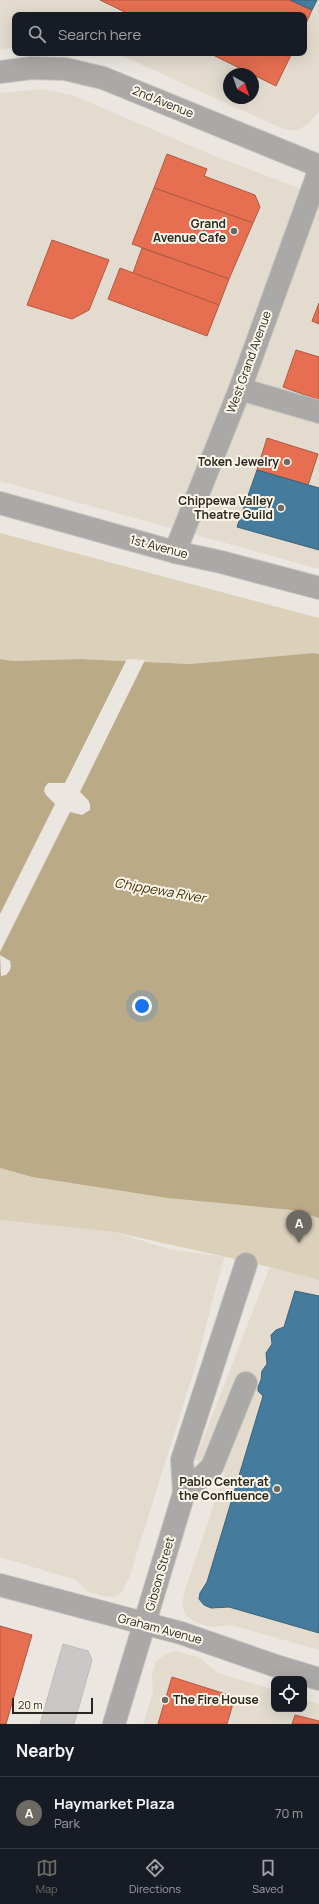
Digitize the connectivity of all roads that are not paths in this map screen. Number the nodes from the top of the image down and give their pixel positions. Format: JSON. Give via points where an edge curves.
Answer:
{"nodes":[{"id":1,"x":0,"y":72,"type":"edge"},
{"id":2,"x":319,"y":166,"type":"edge"},
{"id":3,"x":319,"y":171,"type":"edge"},
{"id":4,"x":240,"y":389,"type":"junction"},
{"id":5,"x":319,"y":412,"type":"edge"},
{"id":6,"x":0,"y":503,"type":"edge"},
{"id":7,"x":175,"y":552,"type":"junction"},
{"id":8,"x":319,"y":588,"type":"edge"},
{"id":9,"x":246,"y":1264,"type":"dead end"},
{"id":10,"x":246,"y":1383,"type":"dead end"},
{"id":11,"x":184,"y":1493,"type":"junction"},
{"id":12,"x":0,"y":1585,"type":"edge"},
{"id":13,"x":145,"y":1625,"type":"junction"},
{"id":14,"x":319,"y":1679,"type":"edge"},
{"id":15,"x":114,"y":1724,"type":"edge"}],
"edges":[{"from":1,"to":2,"type":"street","name":"2nd Avenue","via":[[31,68],[65,69],[103,78]]},
{"from":3,"to":4,"type":"street","name":"West Grand Avenue"},
{"from":4,"to":5,"type":"street"},
{"from":4,"to":7,"type":"street","name":"West Grand Avenue"},
{"from":6,"to":7,"type":"street","name":"1st Avenue"},
{"from":7,"to":8,"type":"street","name":"1st Avenue"},
{"from":9,"to":11,"type":"street","via":[[182,1460]]},
{"from":10,"to":11,"type":"street","via":[[212,1467]]},
{"from":11,"to":13,"type":"street","name":"Gibson Street"},
{"from":12,"to":13,"type":"street","name":"Graham Avenue"},
{"from":13,"to":14,"type":"street","name":"Graham Avenue","via":[[181,1633]]},
{"from":13,"to":15,"type":"street","name":"Gibson Street"}]}
